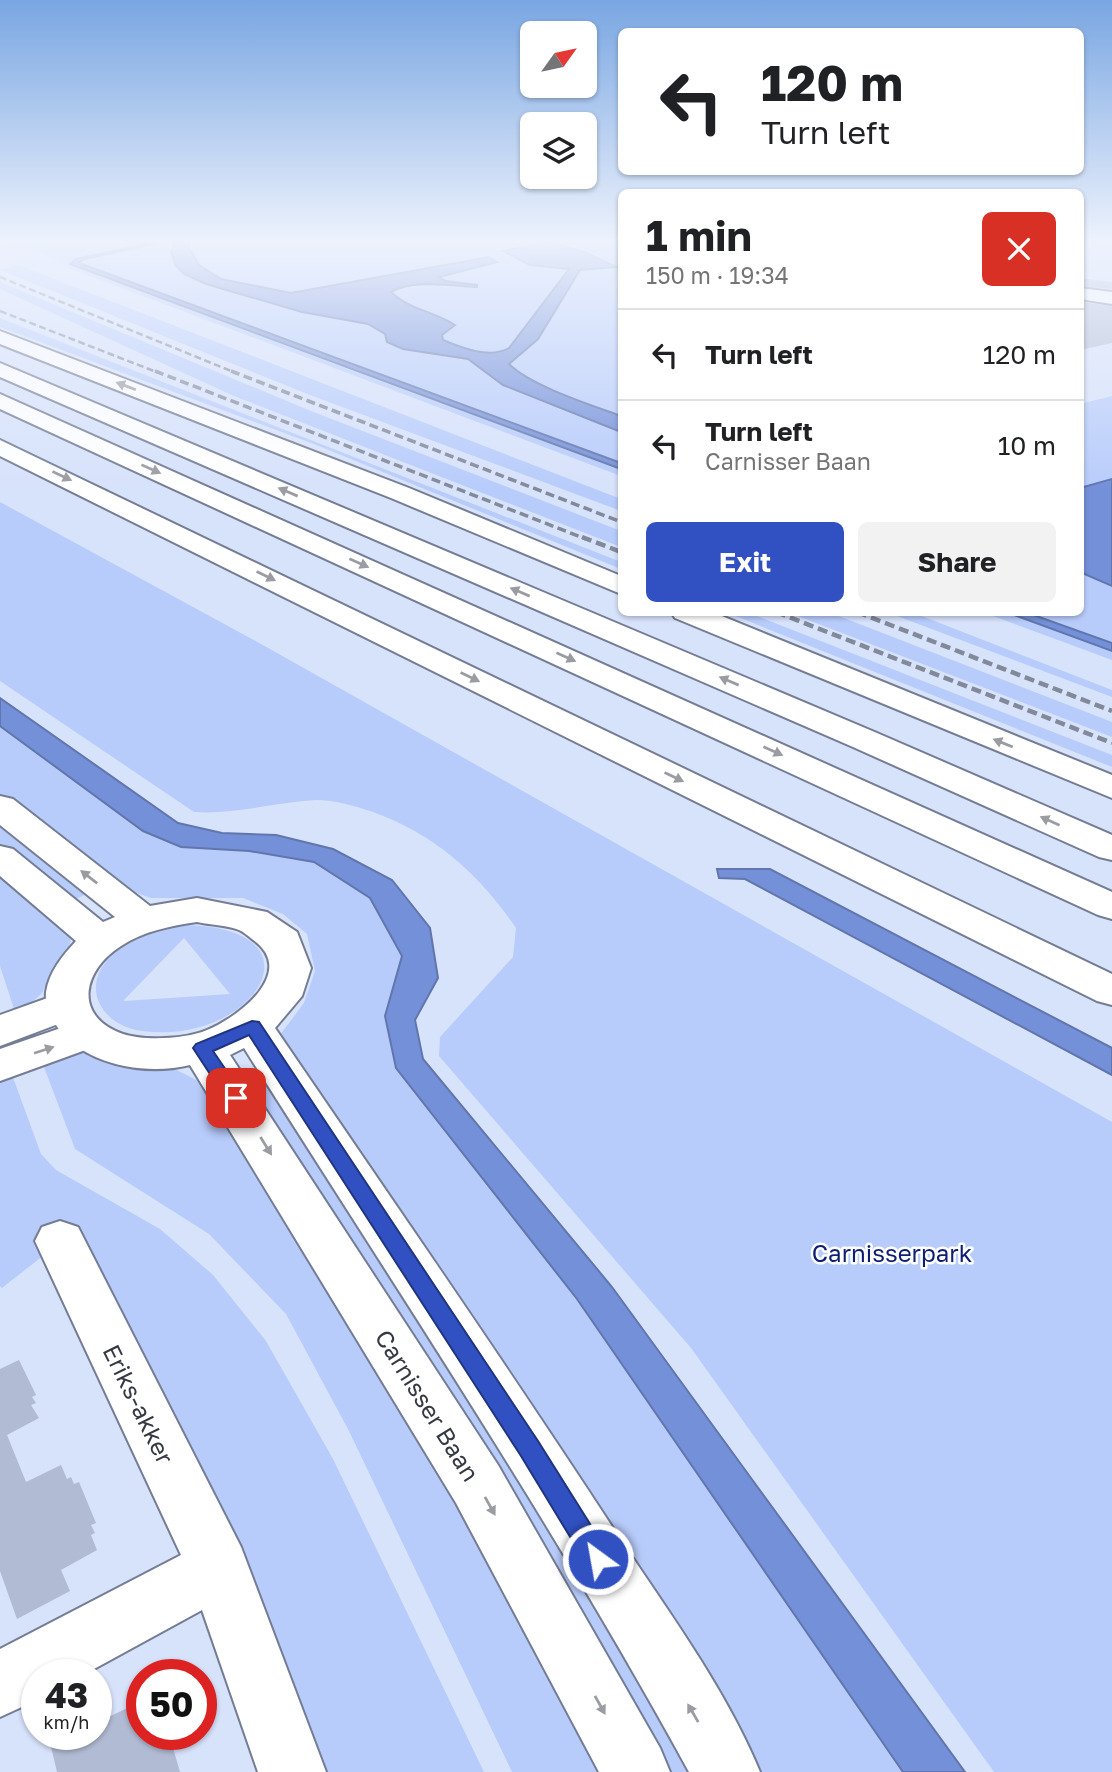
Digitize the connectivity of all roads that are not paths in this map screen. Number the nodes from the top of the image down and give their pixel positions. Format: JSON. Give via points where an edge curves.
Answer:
{"nodes":[{"id":1,"x":0,"y":337,"type":"edge"},
{"id":2,"x":0,"y":369,"type":"edge"},
{"id":3,"x":0,"y":401,"type":"edge"},
{"id":4,"x":0,"y":447,"type":"edge"},
{"id":5,"x":618,"y":586,"type":"edge"},
{"id":6,"x":618,"y":586,"type":"edge"},
{"id":7,"x":695,"y":616,"type":"edge"},
{"id":8,"x":1112,"y":787,"type":"edge"},
{"id":9,"x":0,"y":807,"type":"edge"},
{"id":10,"x":1112,"y":849,"type":"edge"},
{"id":11,"x":0,"y":857,"type":"edge"},
{"id":12,"x":1112,"y":907,"type":"edge"},
{"id":13,"x":143,"y":920,"type":"junction"},
{"id":14,"x":101,"y":941,"type":"junction"},
{"id":15,"x":1112,"y":991,"type":"edge"},
{"id":16,"x":77,"y":1020,"type":"junction"},
{"id":17,"x":252,"y":1027,"type":"junction"},
{"id":18,"x":0,"y":1031,"type":"edge"},
{"id":19,"x":202,"y":1048,"type":"junction"},
{"id":20,"x":0,"y":1065,"type":"edge"},
{"id":21,"x":60,"y":1241,"type":"dead end"},
{"id":22,"x":219,"y":1568,"type":"junction"},
{"id":23,"x":0,"y":1684,"type":"edge"},
{"id":24,"x":292,"y":1772,"type":"edge"},
{"id":25,"x":636,"y":1772,"type":"edge"},
{"id":26,"x":726,"y":1772,"type":"edge"}],
"edges":[{"from":5,"to":1,"type":"main road","one_way":true,"via":[[400,493]]},
{"from":2,"to":6,"type":"main road","via":[[161,419]]},
{"from":10,"to":2,"type":"main road","one_way":true},
{"from":3,"to":12,"type":"main road","one_way":true},
{"from":4,"to":15,"type":"main road","one_way":true},
{"from":8,"to":7,"type":"main road","one_way":true},
{"from":13,"to":9,"type":"main road","one_way":true},
{"from":11,"to":14,"type":"main road"},
{"from":13,"to":14,"type":"main road"},
{"from":13,"to":17,"type":"main road","via":[[184,911],[223,912],[267,927],[281,940],[290,956],[285,992],[272,1011]]},
{"from":14,"to":16,"type":"main road","via":[[73,971],[67,988]]},
{"from":16,"to":18,"type":"main road"},
{"from":16,"to":19,"type":"main road","via":[[109,1046],[137,1053]]},
{"from":20,"to":16,"type":"main road","one_way":true},
{"from":17,"to":19,"type":"main road"},
{"from":26,"to":17,"type":"main road","one_way":true,"via":[[529,1448]]},
{"from":19,"to":25,"type":"main road","name":"Carnisser Baan","one_way":true,"via":[[477,1484]]},
{"from":21,"to":22,"type":"main road","name":"Eriks-akker"},
{"from":22,"to":23,"type":"main road"},
{"from":22,"to":24,"type":"main road","name":"Eriks-akker"}]}
